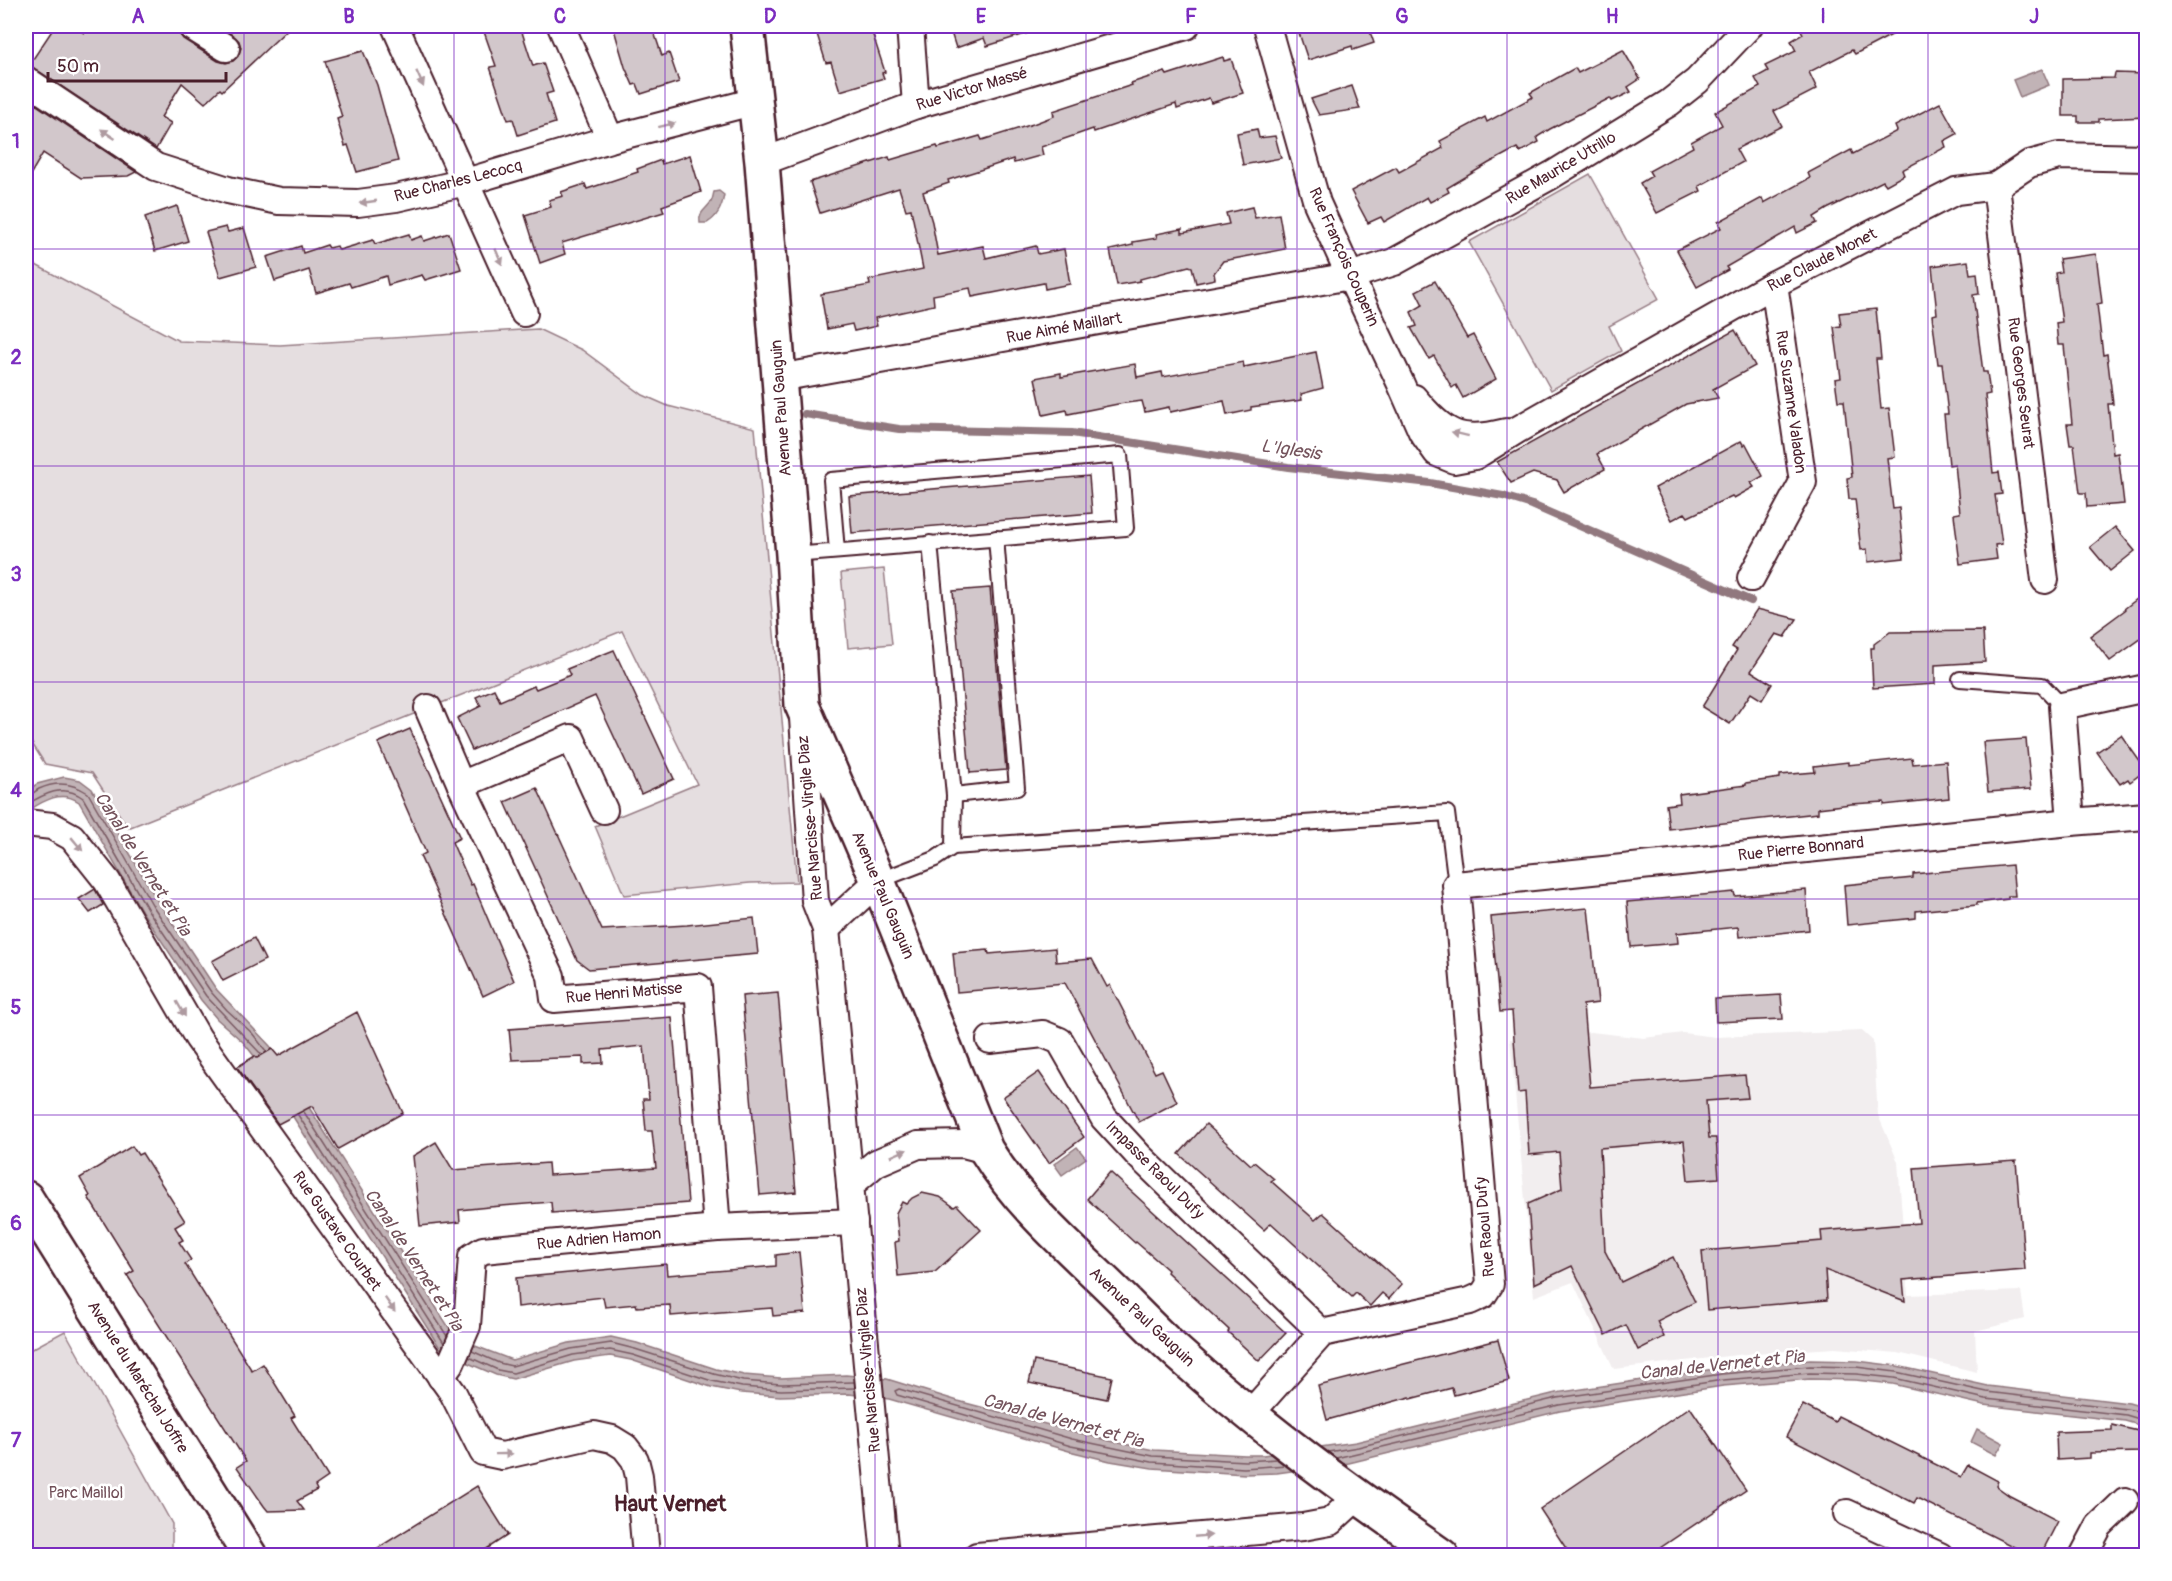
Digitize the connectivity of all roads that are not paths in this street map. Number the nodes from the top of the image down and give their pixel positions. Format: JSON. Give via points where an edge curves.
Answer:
{"nodes":[{"id":1,"x":191,"y":26,"type":"edge"},
{"id":2,"x":395,"y":26,"type":"edge"},
{"id":3,"x":561,"y":26,"type":"edge"},
{"id":4,"x":747,"y":26,"type":"edge"},
{"id":5,"x":910,"y":26,"type":"edge"},
{"id":6,"x":1186,"y":26,"type":"edge"},
{"id":7,"x":1268,"y":26,"type":"edge"},
{"id":8,"x":1749,"y":26,"type":"edge"},
{"id":9,"x":226,"y":48,"type":"dead end"},
{"id":10,"x":26,"y":80,"type":"edge"},
{"id":11,"x":756,"y":101,"type":"junction"},
{"id":12,"x":916,"y":105,"type":"junction"},
{"id":13,"x":610,"y":139,"type":"junction"},
{"id":14,"x":2146,"y":158,"type":"edge"},
{"id":15,"x":762,"y":162,"type":"junction"},
{"id":16,"x":466,"y":182,"type":"junction"},
{"id":17,"x":1996,"y":186,"type":"junction"},
{"id":18,"x":1350,"y":276,"type":"junction"},
{"id":19,"x":1774,"y":284,"type":"junction"},
{"id":20,"x":524,"y":313,"type":"dead end"},
{"id":21,"x":779,"y":378,"type":"junction"},
{"id":22,"x":1517,"y":430,"type":"joint"},
{"id":23,"x":996,"y":538,"type":"junction"},
{"id":24,"x":930,"y":543,"type":"junction"},
{"id":25,"x":837,"y":550,"type":"junction"},
{"id":26,"x":793,"y":555,"type":"junction"},
{"id":27,"x":1751,"y":578,"type":"dead end"},
{"id":28,"x":2045,"y":580,"type":"dead end"},
{"id":29,"x":1960,"y":679,"type":"dead end"},
{"id":30,"x":2146,"y":688,"type":"edge"},
{"id":31,"x":802,"y":705,"type":"junction"},
{"id":32,"x":2062,"y":706,"type":"junction"},
{"id":33,"x":428,"y":708,"type":"dead end"},
{"id":34,"x":461,"y":785,"type":"junction"},
{"id":35,"x":954,"y":795,"type":"junction"},
{"id":36,"x":604,"y":810,"type":"dead end"},
{"id":37,"x":2146,"y":816,"type":"edge"},
{"id":38,"x":2071,"y":822,"type":"junction"},
{"id":39,"x":26,"y":824,"type":"edge"},
{"id":40,"x":953,"y":847,"type":"junction"},
{"id":41,"x":878,"y":881,"type":"junction"},
{"id":42,"x":1456,"y":885,"type":"junction"},
{"id":43,"x":826,"y":929,"type":"junction"},
{"id":44,"x":990,"y":1040,"type":"dead end"},
{"id":45,"x":986,"y":1150,"type":"junction"},
{"id":46,"x":850,"y":1185,"type":"junction"},
{"id":47,"x":26,"y":1198,"type":"edge"},
{"id":48,"x":854,"y":1222,"type":"junction"},
{"id":49,"x":717,"y":1228,"type":"junction"},
{"id":50,"x":1322,"y":1333,"type":"junction"},
{"id":51,"x":446,"y":1370,"type":"junction"},
{"id":52,"x":1250,"y":1414,"type":"junction"},
{"id":53,"x":1357,"y":1497,"type":"junction"},
{"id":54,"x":2125,"y":1501,"type":"dead end"},
{"id":55,"x":1847,"y":1513,"type":"dead end"},
{"id":56,"x":250,"y":1556,"type":"edge"},
{"id":57,"x":646,"y":1556,"type":"edge"},
{"id":58,"x":885,"y":1556,"type":"edge"},
{"id":59,"x":977,"y":1556,"type":"edge"},
{"id":60,"x":1442,"y":1556,"type":"edge"},
{"id":61,"x":1940,"y":1556,"type":"edge"},
{"id":62,"x":2083,"y":1556,"type":"edge"}],
"edges":[{"from":1,"to":9,"type":"street"},
{"from":2,"to":16,"type":"street","one_way":true},
{"from":3,"to":13,"type":"street"},
{"from":4,"to":11,"type":"street","name":"Avenue Paul Gauguin"},
{"from":5,"to":12,"type":"street"},
{"from":6,"to":12,"type":"street","name":"Rue Victor Massé"},
{"from":7,"to":18,"type":"street","name":"Rue François Couperin","via":[[1317,202]]},
{"from":8,"to":18,"type":"street","name":"Rue Maurice Utrillo","via":[[1697,81],[1669,103],[1552,175],[1394,262]]},
{"from":16,"to":10,"type":"street","name":"Rue Charles Lecocq","one_way":true,"via":[[358,203],[279,201],[228,190],[156,166]]},
{"from":13,"to":11,"type":"street","name":"Rue Charles Lecocq","one_way":true},
{"from":11,"to":15,"type":"street","name":"Avenue Paul Gauguin"},
{"from":12,"to":15,"type":"street","name":"Rue Victor Massé"},
{"from":13,"to":16,"type":"street","name":"Rue Charles Lecocq"},
{"from":14,"to":17,"type":"street","name":"Rue Claude Monet","via":[[2059,156],[2029,164]]},
{"from":15,"to":21,"type":"street","name":"Avenue Paul Gauguin"},
{"from":16,"to":20,"type":"street","one_way":true},
{"from":17,"to":19,"type":"street","name":"Rue Claude Monet","via":[[1956,191]]},
{"from":17,"to":28,"type":"street","name":"Rue Georges Seurat"},
{"from":18,"to":21,"type":"street","name":"Rue Aimé Maillart"},
{"from":18,"to":22,"type":"street","name":"Rue François Couperin","via":[[1401,381],[1433,421],[1456,435],[1483,438]]},
{"from":19,"to":22,"type":"street","name":"Rue Claude Monet"},
{"from":19,"to":27,"type":"street","name":"Rue Suzanne Valadon","via":[[1803,482]]},
{"from":21,"to":26,"type":"street","name":"Avenue Paul Gauguin"},
{"from":23,"to":24,"type":"lane"},
{"from":23,"to":25,"type":"lane","via":[[1126,528],[1120,455],[831,480]]},
{"from":23,"to":35,"type":"lane","via":[[1017,788]]},
{"from":24,"to":25,"type":"lane"},
{"from":24,"to":35,"type":"lane"},
{"from":25,"to":26,"type":"lane"},
{"from":26,"to":31,"type":"street","name":"Avenue Paul Gauguin"},
{"from":29,"to":32,"type":"lane","via":[[2042,685]]},
{"from":30,"to":32,"type":"street"},
{"from":31,"to":41,"type":"street","name":"Avenue Paul Gauguin"},
{"from":31,"to":43,"type":"street","name":"Rue Narcisse-Virgile Diaz","via":[[815,901]]},
{"from":32,"to":38,"type":"street"},
{"from":33,"to":34,"type":"street","name":"Rue Henri Matisse"},
{"from":34,"to":36,"type":"street","via":[[571,738]]},
{"from":34,"to":49,"type":"street","name":"Rue Henri Matisse","via":[[551,976],[554,999],[698,987]]},
{"from":35,"to":40,"type":"lane"},
{"from":37,"to":38,"type":"street","name":"Rue Pierre Bonnard"},
{"from":38,"to":42,"type":"street","name":"Rue Pierre Bonnard"},
{"from":39,"to":51,"type":"street","name":"Rue Gustave Courbet","one_way":true,"via":[[52,826],[72,837],[107,881],[198,1038]]},
{"from":40,"to":41,"type":"lane"},
{"from":40,"to":42,"type":"lane","via":[[1447,813]]},
{"from":41,"to":43,"type":"street","name":"Rue Narcisse-Virgile Diaz"},
{"from":41,"to":45,"type":"street","name":"Avenue Paul Gauguin"},
{"from":42,"to":50,"type":"street","name":"Rue Raoul Dufy","via":[[1490,1284],[1483,1295],[1470,1300]]},
{"from":43,"to":46,"type":"street","name":"Rue Narcisse-Virgile Diaz"},
{"from":44,"to":50,"type":"street","name":"Impasse Raoul Dufy","via":[[1043,1035],[1060,1041],[1104,1118]]},
{"from":46,"to":45,"type":"street","one_way":true,"via":[[876,1163],[918,1145],[963,1144]]},
{"from":45,"to":52,"type":"street","name":"Avenue Paul Gauguin","via":[[1004,1179],[1036,1216],[1179,1354]]},
{"from":46,"to":48,"type":"street","name":"Rue Narcisse-Virgile Diaz"},
{"from":47,"to":56,"type":"street","name":"Avenue du Maréchal Joffre"},
{"from":48,"to":49,"type":"street","name":"Rue Adrien Hamon"},
{"from":48,"to":58,"type":"street","name":"Rue Narcisse-Virgile Diaz"},
{"from":49,"to":51,"type":"street","name":"Rue Adrien Hamon","via":[[483,1250],[472,1257],[466,1326]]},
{"from":50,"to":52,"type":"street"},
{"from":51,"to":57,"type":"street","name":"Rue Gustave Courbet","one_way":true,"via":[[453,1394],[483,1452],[502,1456],[594,1436],[612,1439],[625,1447],[635,1460],[639,1476]]},
{"from":52,"to":53,"type":"street","name":"Avenue Paul Gauguin"},
{"from":59,"to":53,"type":"street","one_way":true,"via":[[1303,1527],[1330,1522]]},
{"from":53,"to":60,"type":"street","name":"Avenue Paul Gauguin"},
{"from":54,"to":62,"type":"street","via":[[2099,1526]]},
{"from":55,"to":61,"type":"street"}]}
